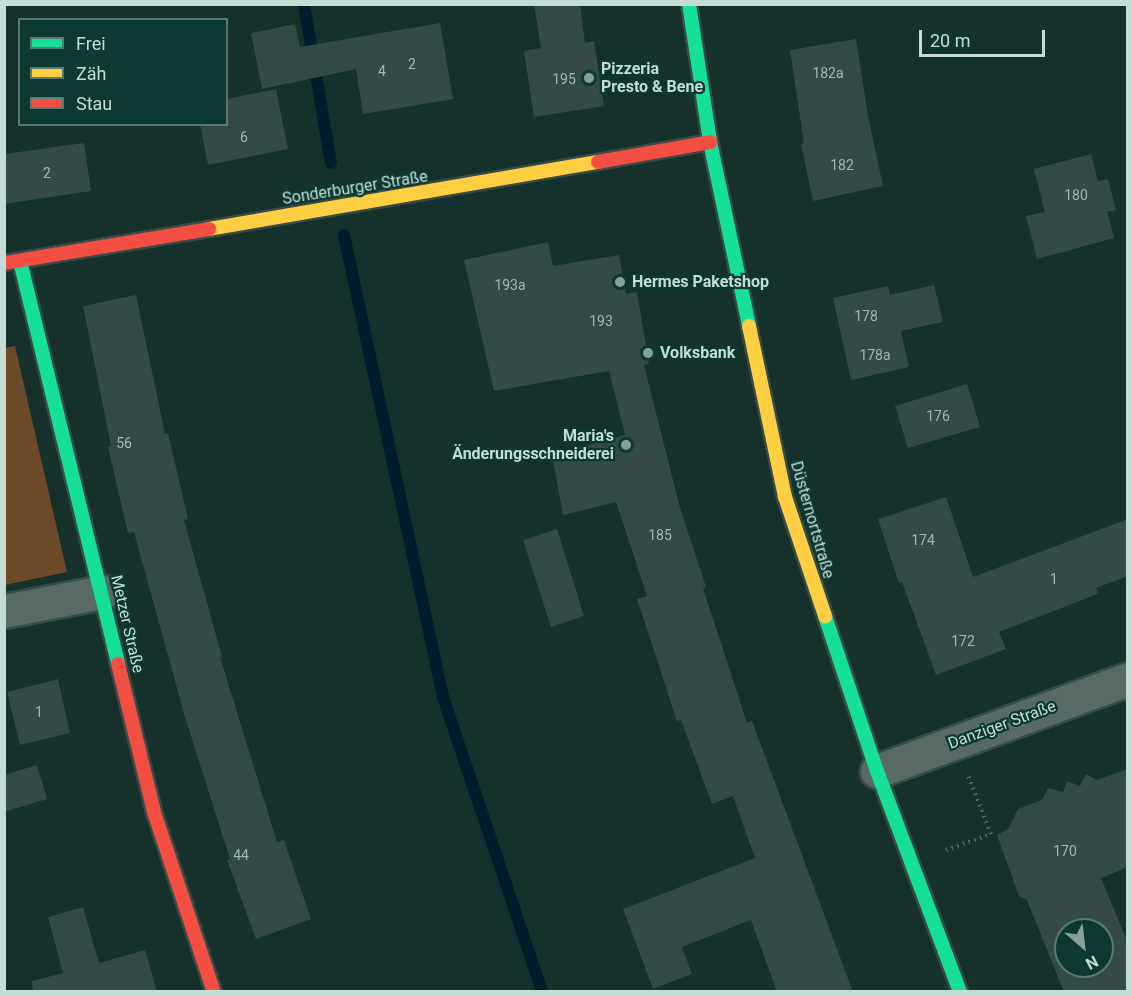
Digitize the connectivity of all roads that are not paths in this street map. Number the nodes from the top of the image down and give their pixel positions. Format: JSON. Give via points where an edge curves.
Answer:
{"nodes":[{"id":1,"x":688,"y":4,"type":"edge"},
{"id":2,"x":710,"y":142,"type":"junction"},
{"id":3,"x":20,"y":261,"type":"junction"},
{"id":4,"x":4,"y":263,"type":"edge"},
{"id":5,"x":103,"y":592,"type":"junction"},
{"id":6,"x":4,"y":611,"type":"edge"},
{"id":7,"x":1128,"y":679,"type":"edge"},
{"id":8,"x":876,"y":771,"type":"junction"},
{"id":9,"x":214,"y":992,"type":"edge"},
{"id":10,"x":960,"y":992,"type":"edge"}],
"edges":[{"from":1,"to":2,"type":"street","name":"Düsternortstraße"},
{"from":2,"to":3,"type":"street","name":"Sonderburger Straße"},
{"from":2,"to":8,"type":"street","name":"Düsternortstraße","via":[[785,496]]},
{"from":3,"to":4,"type":"street","name":"Sonderburger Straße"},
{"from":3,"to":5,"type":"street","name":"Metzer Straße"},
{"from":5,"to":6,"type":"street"},
{"from":5,"to":9,"type":"street","name":"Metzer Straße","via":[[154,812]]},
{"from":7,"to":8,"type":"street","name":"Danziger Straße"},
{"from":8,"to":10,"type":"street","name":"Düsternortstraße"}]}
